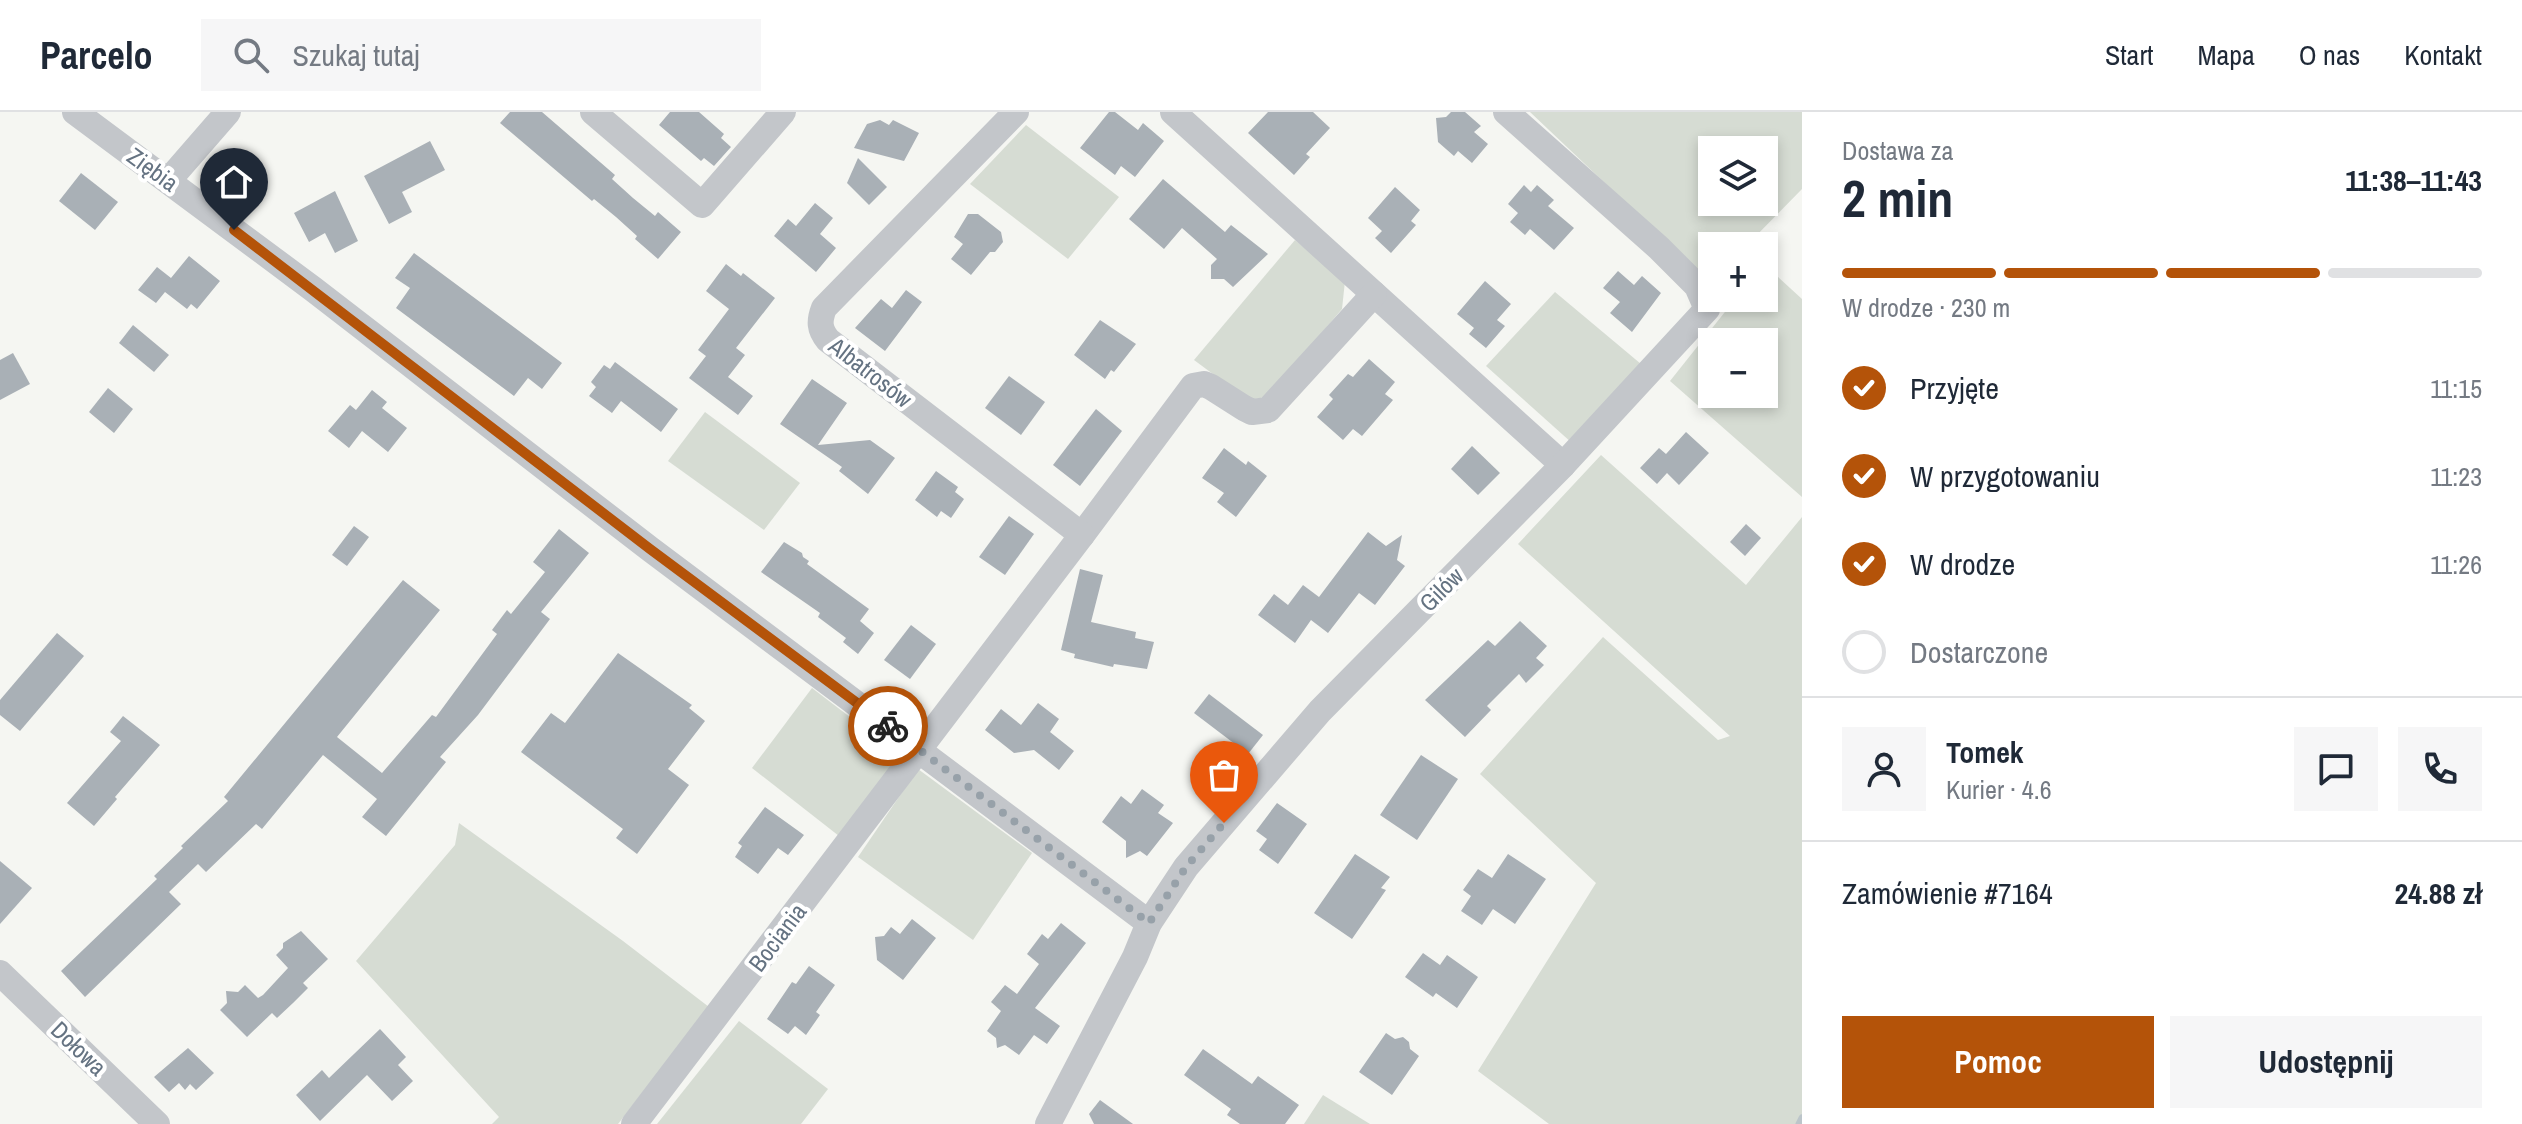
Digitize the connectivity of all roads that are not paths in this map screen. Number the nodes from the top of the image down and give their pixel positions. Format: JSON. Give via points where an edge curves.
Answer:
{"nodes":[{"id":1,"x":75,"y":112,"type":"edge"},
{"id":2,"x":228,"y":112,"type":"edge"},
{"id":3,"x":593,"y":112,"type":"edge"},
{"id":4,"x":783,"y":112,"type":"edge"},
{"id":5,"x":1016,"y":112,"type":"edge"},
{"id":6,"x":1173,"y":112,"type":"edge"},
{"id":7,"x":1506,"y":112,"type":"edge"},
{"id":8,"x":168,"y":181,"type":"junction"},
{"id":9,"x":1374,"y":294,"type":"junction"},
{"id":10,"x":1563,"y":465,"type":"junction"},
{"id":11,"x":1082,"y":535,"type":"junction"},
{"id":12,"x":918,"y":749,"type":"junction"},
{"id":13,"x":1149,"y":923,"type":"junction"},
{"id":14,"x":0,"y":973,"type":"edge"},
{"id":15,"x":157,"y":1124,"type":"edge"},
{"id":16,"x":634,"y":1124,"type":"edge"},
{"id":17,"x":1048,"y":1124,"type":"edge"}],
"edges":[{"from":1,"to":8,"type":"street","name":"Ziębia"},
{"from":2,"to":8,"type":"street"},
{"from":3,"to":4,"type":"street","via":[[702,205]]},
{"from":5,"to":11,"type":"street","name":"Albatrosów","via":[[824,308],[821,332]]},
{"from":6,"to":9,"type":"street"},
{"from":7,"to":10,"type":"street","name":"Gilów","via":[[1659,248],[1697,286],[1707,309]]},
{"from":8,"to":12,"type":"street","name":"Ziębia"},
{"from":9,"to":10,"type":"street"},
{"from":9,"to":11,"type":"street","via":[[1268,410],[1252,412],[1211,387],[1193,386]]},
{"from":10,"to":13,"type":"street","name":"Gilów","via":[[1320,711],[1186,867]]},
{"from":11,"to":12,"type":"street"},
{"from":12,"to":13,"type":"street","name":"Ziębia"},
{"from":12,"to":16,"type":"street","name":"Bociania"},
{"from":13,"to":17,"type":"street","name":"Gilów"},
{"from":14,"to":15,"type":"street","name":"Dołowa"}]}
